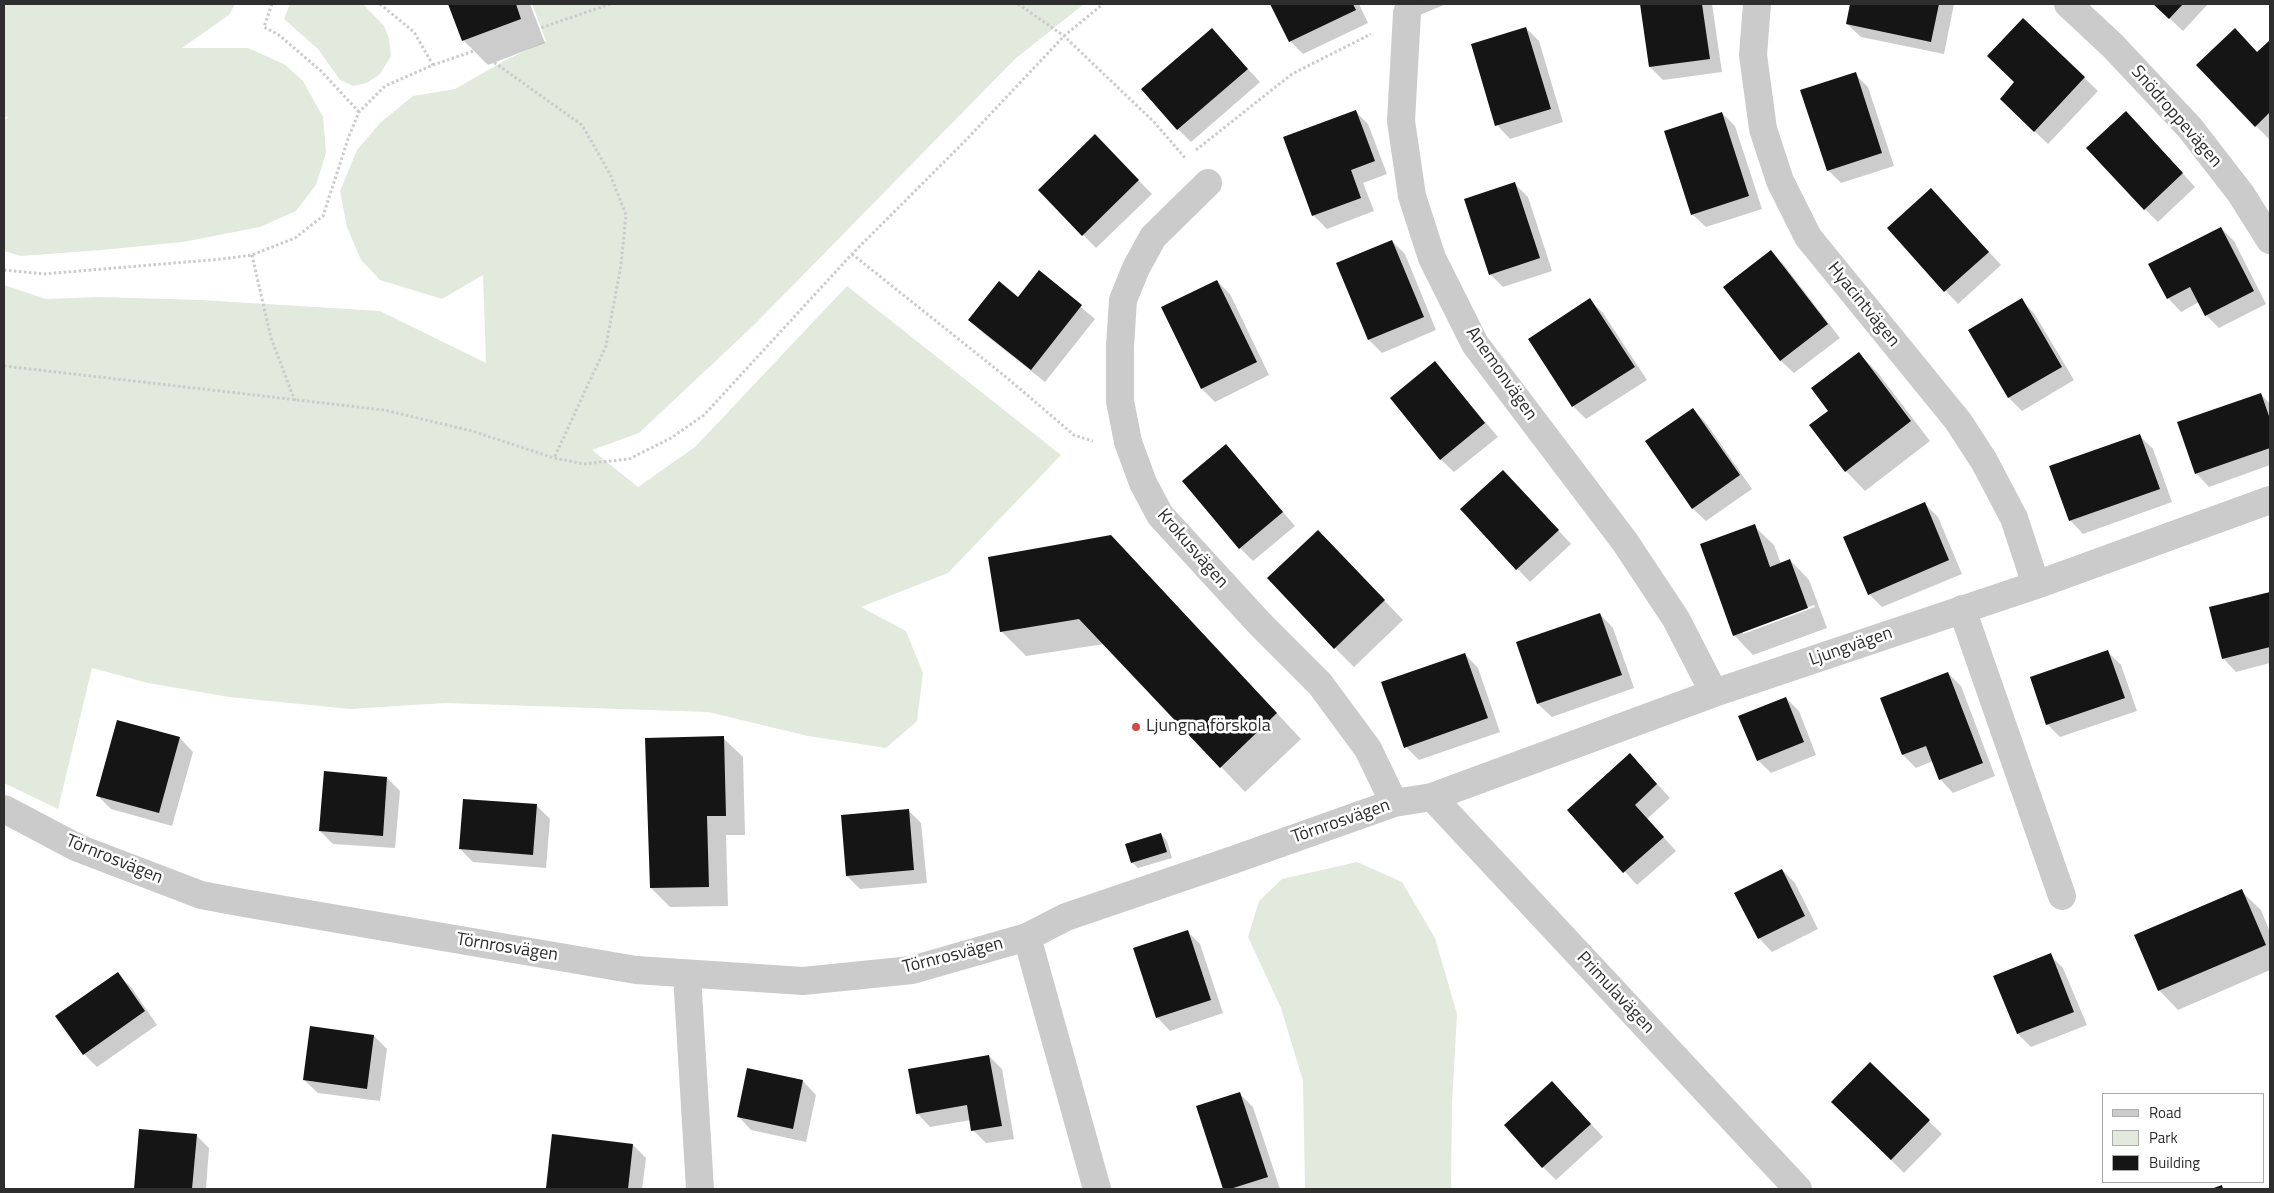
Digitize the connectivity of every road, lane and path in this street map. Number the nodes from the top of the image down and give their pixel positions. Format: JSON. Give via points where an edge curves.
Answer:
{"nodes":[{"id":1,"x":272,"y":4,"type":"edge"},
{"id":2,"x":380,"y":4,"type":"edge"},
{"id":3,"x":610,"y":4,"type":"edge"},
{"id":4,"x":1018,"y":4,"type":"edge"},
{"id":5,"x":1103,"y":4,"type":"edge"},
{"id":6,"x":1757,"y":4,"type":"edge"},
{"id":7,"x":2068,"y":4,"type":"edge"},
{"id":8,"x":1407,"y":13,"type":"joint"},
{"id":9,"x":1064,"y":36,"type":"junction"},
{"id":10,"x":477,"y":51,"type":"junction"},
{"id":11,"x":433,"y":66,"type":"junction"},
{"id":12,"x":359,"y":112,"type":"junction"},
{"id":13,"x":1185,"y":158,"type":"junction"},
{"id":14,"x":1208,"y":183,"type":"joint"},
{"id":15,"x":2270,"y":240,"type":"edge"},
{"id":16,"x":852,"y":254,"type":"junction"},
{"id":17,"x":252,"y":255,"type":"junction"},
{"id":18,"x":4,"y":270,"type":"edge"},
{"id":19,"x":4,"y":366,"type":"edge"},
{"id":20,"x":295,"y":401,"type":"junction"},
{"id":21,"x":1128,"y":442,"type":"junction"},
{"id":22,"x":554,"y":458,"type":"junction"},
{"id":23,"x":2270,"y":500,"type":"edge"},
{"id":24,"x":2036,"y":584,"type":"junction"},
{"id":25,"x":1962,"y":610,"type":"junction"},
{"id":26,"x":1714,"y":693,"type":"junction"},
{"id":27,"x":1432,"y":797,"type":"junction"},
{"id":28,"x":1394,"y":803,"type":"junction"},
{"id":29,"x":4,"y":809,"type":"edge"},
{"id":30,"x":2062,"y":896,"type":"dead end"},
{"id":31,"x":1027,"y":937,"type":"junction"},
{"id":32,"x":687,"y":975,"type":"junction"},
{"id":33,"x":700,"y":1189,"type":"edge"},
{"id":34,"x":1097,"y":1189,"type":"edge"},
{"id":35,"x":1798,"y":1189,"type":"edge"}],
"edges":[{"from":1,"to":12,"type":"path","via":[[264,28],[280,36],[321,71]]},
{"from":2,"to":11,"type":"path","via":[[414,32]]},
{"from":3,"to":10,"type":"path"},
{"from":4,"to":9,"type":"path"},
{"from":5,"to":9,"type":"path"},
{"from":6,"to":24,"type":"street","name":"Hyacintvägen","via":[[1753,55],[1763,129],[1780,181],[1808,237],[1958,421],[1984,461],[2014,518]]},
{"from":7,"to":15,"type":"street","name":"Snödroppevägen","via":[[2113,46],[2190,128],[2241,194]]},
{"from":8,"to":13,"type":"path","via":[[1369,36],[1292,74]]},
{"from":8,"to":26,"type":"street","name":"Anemonvägen","via":[[1401,120],[1412,196],[1432,258],[1475,344],[1625,542],[1676,619]]},
{"from":9,"to":13,"type":"path","via":[[1154,122]]},
{"from":9,"to":16,"type":"path"},
{"from":10,"to":11,"type":"path"},
{"from":10,"to":22,"type":"path","via":[[582,125],[610,174],[626,215],[606,346]]},
{"from":11,"to":12,"type":"path","via":[[386,86]]},
{"from":12,"to":17,"type":"path","via":[[323,216],[295,238]]},
{"from":13,"to":14,"type":"path"},
{"from":14,"to":21,"type":"street","name":"Krokusvägen","via":[[1153,237],[1123,300],[1120,400]]},
{"from":16,"to":21,"type":"path","via":[[1074,435],[1108,446]]},
{"from":16,"to":22,"type":"path","via":[[704,415],[671,438],[629,459],[584,464]]},
{"from":17,"to":18,"type":"path","via":[[43,274]]},
{"from":17,"to":20,"type":"path","via":[[270,338]]},
{"from":19,"to":20,"type":"path"},
{"from":20,"to":22,"type":"path","via":[[384,410],[472,431]]},
{"from":21,"to":28,"type":"street","name":"Krokusvägen","via":[[1143,483],[1160,515],[1320,684],[1368,749]]},
{"from":23,"to":24,"type":"street","name":"Ljungvägen"},
{"from":24,"to":25,"type":"street","name":"Ljungvägen"},
{"from":25,"to":26,"type":"street","name":"Ljungvägen"},
{"from":25,"to":30,"type":"street"},
{"from":26,"to":27,"type":"street","name":"Ljungvägen"},
{"from":27,"to":28,"type":"street","name":"Törnrosvägen"},
{"from":27,"to":35,"type":"street","name":"Primulavägen"},
{"from":28,"to":31,"type":"street","name":"Törnrosvägen","via":[[1066,917]]},
{"from":29,"to":32,"type":"street","name":"Törnrosvägen","via":[[78,848],[200,895],[636,970]]},
{"from":31,"to":32,"type":"street","name":"Törnrosvägen","via":[[912,970],[803,981]]},
{"from":31,"to":34,"type":"street","name":"Törnrosvägen"},
{"from":32,"to":33,"type":"street"}]}
